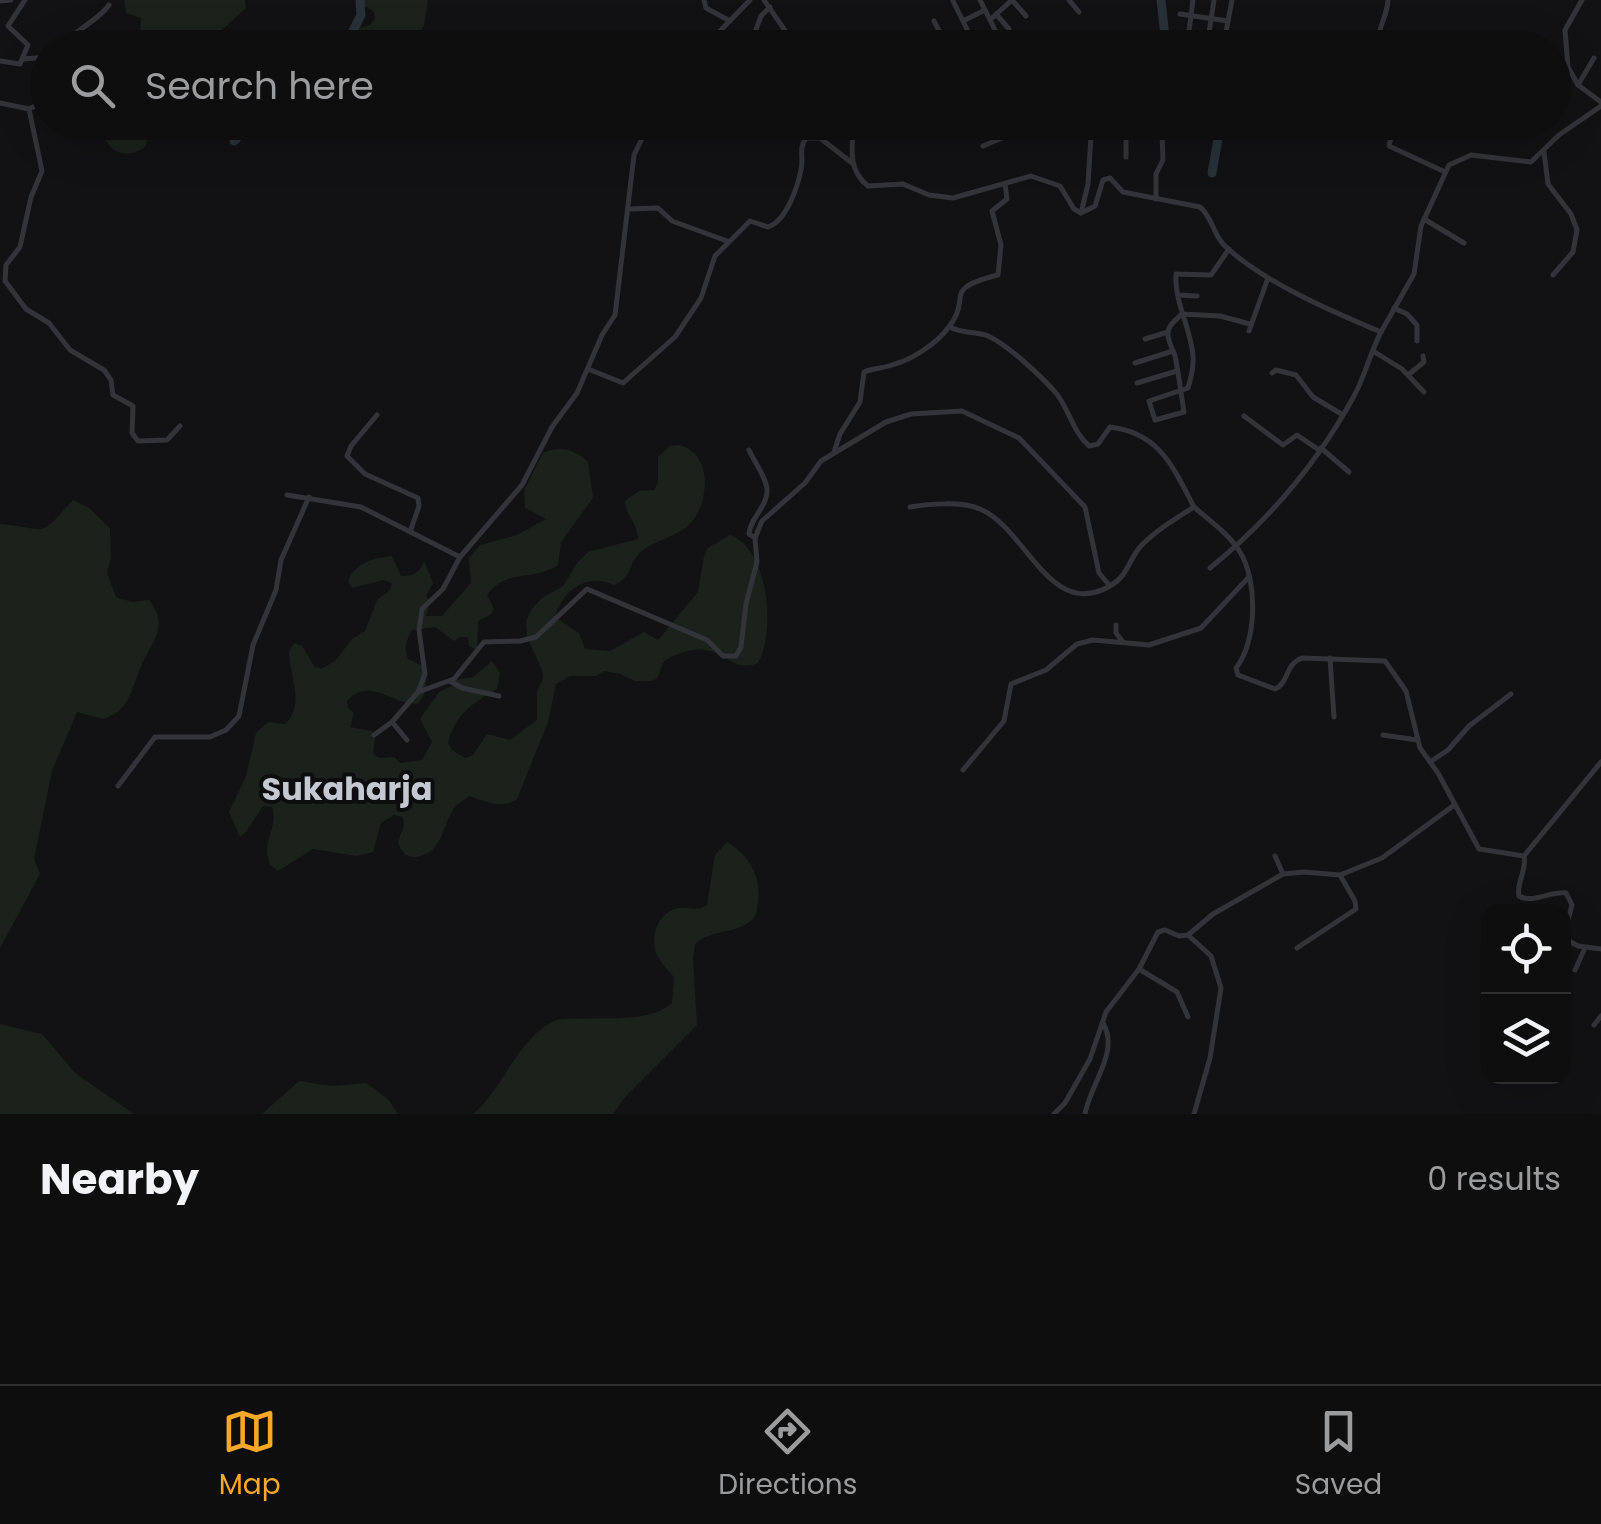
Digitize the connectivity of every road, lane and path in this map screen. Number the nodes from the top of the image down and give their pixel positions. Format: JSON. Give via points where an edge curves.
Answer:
{"nodes":[{"id":1,"x":10,"y":0,"type":"edge"},
{"id":2,"x":25,"y":0,"type":"edge"},
{"id":3,"x":704,"y":0,"type":"edge"},
{"id":4,"x":750,"y":0,"type":"edge"},
{"id":5,"x":764,"y":0,"type":"edge"},
{"id":6,"x":980,"y":0,"type":"edge"},
{"id":7,"x":1068,"y":0,"type":"edge"},
{"id":8,"x":1194,"y":0,"type":"edge"},
{"id":9,"x":1214,"y":0,"type":"edge"},
{"id":10,"x":1232,"y":0,"type":"edge"},
{"id":11,"x":1388,"y":0,"type":"edge"},
{"id":12,"x":1582,"y":0,"type":"edge"},
{"id":13,"x":0,"y":1,"type":"edge"},
{"id":14,"x":953,"y":1,"type":"edge"},
{"id":15,"x":108,"y":6,"type":"dead end"},
{"id":16,"x":770,"y":7,"type":"junction"},
{"id":17,"x":985,"y":10,"type":"junction"},
{"id":18,"x":1079,"y":12,"type":"dead end"},
{"id":19,"x":996,"y":14,"type":"junction"},
{"id":20,"x":1180,"y":14,"type":"dead end"},
{"id":21,"x":1026,"y":16,"type":"dead end"},
{"id":22,"x":1191,"y":16,"type":"junction"},
{"id":23,"x":1211,"y":18,"type":"junction"},
{"id":24,"x":934,"y":20,"type":"dead end"},
{"id":25,"x":990,"y":20,"type":"junction"},
{"id":26,"x":730,"y":21,"type":"junction"},
{"id":27,"x":963,"y":21,"type":"junction"},
{"id":28,"x":1228,"y":21,"type":"junction"},
{"id":29,"x":0,"y":22,"type":"edge"},
{"id":30,"x":10,"y":22,"type":"junction"},
{"id":31,"x":1009,"y":28,"type":"dead end"},
{"id":32,"x":75,"y":30,"type":"edge"},
{"id":33,"x":721,"y":30,"type":"edge"},
{"id":34,"x":756,"y":30,"type":"edge"},
{"id":35,"x":785,"y":30,"type":"edge"},
{"id":36,"x":939,"y":30,"type":"edge"},
{"id":37,"x":967,"y":30,"type":"edge"},
{"id":38,"x":995,"y":30,"type":"edge"},
{"id":39,"x":1189,"y":30,"type":"edge"},
{"id":40,"x":1209,"y":30,"type":"edge"},
{"id":41,"x":1226,"y":30,"type":"edge"},
{"id":42,"x":1379,"y":30,"type":"edge"},
{"id":43,"x":1566,"y":30,"type":"edge"},
{"id":44,"x":30,"y":58,"type":"edge"},
{"id":45,"x":1594,"y":58,"type":"dead end"},
{"id":46,"x":23,"y":59,"type":"junction"},
{"id":47,"x":0,"y":62,"type":"edge"},
{"id":48,"x":1571,"y":74,"type":"edge"},
{"id":49,"x":1578,"y":85,"type":"junction"},
{"id":50,"x":0,"y":103,"type":"edge"},
{"id":51,"x":1601,"y":104,"type":"edge"},
{"id":52,"x":29,"y":109,"type":"joint"},
{"id":53,"x":30,"y":114,"type":"edge"},
{"id":54,"x":1571,"y":126,"type":"edge"},
{"id":55,"x":36,"y":140,"type":"edge"},
{"id":56,"x":641,"y":140,"type":"edge"},
{"id":57,"x":805,"y":140,"type":"edge"},
{"id":58,"x":823,"y":140,"type":"edge"},
{"id":59,"x":854,"y":140,"type":"edge"},
{"id":60,"x":997,"y":140,"type":"edge"},
{"id":61,"x":1091,"y":140,"type":"edge"},
{"id":62,"x":1126,"y":140,"type":"edge"},
{"id":63,"x":1162,"y":140,"type":"edge"},
{"id":64,"x":1390,"y":140,"type":"edge"},
{"id":65,"x":1555,"y":140,"type":"edge"},
{"id":66,"x":983,"y":146,"type":"dead end"},
{"id":67,"x":1544,"y":152,"type":"junction"},
{"id":68,"x":1126,"y":157,"type":"dead end"},
{"id":69,"x":853,"y":164,"type":"junction"},
{"id":70,"x":1443,"y":172,"type":"junction"},
{"id":71,"x":1004,"y":184,"type":"junction"},
{"id":72,"x":1156,"y":199,"type":"junction"},
{"id":73,"x":629,"y":208,"type":"junction"},
{"id":74,"x":1081,"y":213,"type":"junction"},
{"id":75,"x":1424,"y":218,"type":"junction"},
{"id":76,"x":728,"y":242,"type":"junction"},
{"id":77,"x":1464,"y":243,"type":"dead end"},
{"id":78,"x":1230,"y":250,"type":"junction"},
{"id":79,"x":1552,"y":275,"type":"dead end"},
{"id":80,"x":1268,"y":278,"type":"junction"},
{"id":81,"x":1178,"y":295,"type":"junction"},
{"id":82,"x":1197,"y":296,"type":"dead end"},
{"id":83,"x":1394,"y":308,"type":"junction"},
{"id":84,"x":1182,"y":314,"type":"junction"},
{"id":85,"x":950,"y":327,"type":"junction"},
{"id":86,"x":1168,"y":332,"type":"junction"},
{"id":87,"x":1381,"y":332,"type":"junction"},
{"id":88,"x":1145,"y":339,"type":"dead end"},
{"id":89,"x":1417,"y":341,"type":"dead end"},
{"id":90,"x":1373,"y":351,"type":"junction"},
{"id":91,"x":1174,"y":352,"type":"junction"},
{"id":92,"x":1424,"y":356,"type":"dead end"},
{"id":93,"x":1135,"y":363,"type":"dead end"},
{"id":94,"x":588,"y":368,"type":"junction"},
{"id":95,"x":1177,"y":371,"type":"junction"},
{"id":96,"x":1272,"y":373,"type":"dead end"},
{"id":97,"x":1408,"y":374,"type":"junction"},
{"id":98,"x":1137,"y":382,"type":"dead end"},
{"id":99,"x":1180,"y":392,"type":"junction"},
{"id":100,"x":1424,"y":392,"type":"dead end"},
{"id":101,"x":377,"y":414,"type":"dead end"},
{"id":102,"x":1343,"y":415,"type":"junction"},
{"id":103,"x":1244,"y":416,"type":"dead end"},
{"id":104,"x":180,"y":426,"type":"dead end"},
{"id":105,"x":1320,"y":449,"type":"junction"},
{"id":106,"x":749,"y":450,"type":"dead end"},
{"id":107,"x":833,"y":453,"type":"junction"},
{"id":108,"x":1349,"y":472,"type":"dead end"},
{"id":109,"x":287,"y":495,"type":"dead end"},
{"id":110,"x":310,"y":497,"type":"junction"},
{"id":111,"x":910,"y":507,"type":"dead end"},
{"id":112,"x":1194,"y":508,"type":"junction"},
{"id":113,"x":410,"y":532,"type":"junction"},
{"id":114,"x":755,"y":538,"type":"junction"},
{"id":115,"x":1236,"y":546,"type":"junction"},
{"id":116,"x":460,"y":558,"type":"junction"},
{"id":117,"x":1210,"y":568,"type":"dead end"},
{"id":118,"x":1248,"y":578,"type":"junction"},
{"id":119,"x":1110,"y":586,"type":"junction"},
{"id":120,"x":1116,"y":625,"type":"dead end"},
{"id":121,"x":1125,"y":644,"type":"junction"},
{"id":122,"x":1330,"y":658,"type":"junction"},
{"id":123,"x":450,"y":681,"type":"junction"},
{"id":124,"x":418,"y":692,"type":"junction"},
{"id":125,"x":1511,"y":694,"type":"dead end"},
{"id":126,"x":499,"y":696,"type":"dead end"},
{"id":127,"x":1334,"y":718,"type":"dead end"},
{"id":128,"x":392,"y":722,"type":"junction"},
{"id":129,"x":374,"y":734,"type":"dead end"},
{"id":130,"x":1383,"y":735,"type":"dead end"},
{"id":131,"x":407,"y":740,"type":"dead end"},
{"id":132,"x":1417,"y":740,"type":"junction"},
{"id":133,"x":1430,"y":762,"type":"junction"},
{"id":134,"x":1601,"y":762,"type":"edge"},
{"id":135,"x":963,"y":770,"type":"dead end"},
{"id":136,"x":118,"y":786,"type":"dead end"},
{"id":137,"x":1454,"y":806,"type":"junction"},
{"id":138,"x":1276,"y":856,"type":"dead end"},
{"id":139,"x":1524,"y":856,"type":"junction"},
{"id":140,"x":1282,"y":874,"type":"junction"},
{"id":141,"x":1340,"y":875,"type":"junction"},
{"id":142,"x":1188,"y":935,"type":"junction"},
{"id":143,"x":1297,"y":948,"type":"dead end"},
{"id":144,"x":1586,"y":948,"type":"junction"},
{"id":145,"x":1601,"y":949,"type":"edge"},
{"id":146,"x":1139,"y":969,"type":"junction"},
{"id":147,"x":1575,"y":970,"type":"dead end"},
{"id":148,"x":1601,"y":1016,"type":"edge"},
{"id":149,"x":1188,"y":1017,"type":"dead end"},
{"id":150,"x":1103,"y":1022,"type":"junction"},
{"id":151,"x":1594,"y":1026,"type":"dead end"},
{"id":152,"x":1054,"y":1114,"type":"edge"},
{"id":153,"x":1085,"y":1114,"type":"edge"},
{"id":154,"x":1194,"y":1114,"type":"edge"}],
"edges":[{"from":1,"to":13,"type":"street"},
{"from":2,"to":30,"type":"street"},
{"from":3,"to":26,"type":"street"},
{"from":4,"to":26,"type":"street"},
{"from":5,"to":16,"type":"street"},
{"from":6,"to":17,"type":"street"},
{"from":7,"to":18,"type":"street"},
{"from":8,"to":22,"type":"street"},
{"from":9,"to":23,"type":"street"},
{"from":10,"to":28,"type":"street"},
{"from":11,"to":42,"type":"street"},
{"from":12,"to":43,"type":"street"},
{"from":14,"to":27,"type":"street"},
{"from":15,"to":32,"type":"street"},
{"from":16,"to":34,"type":"street"},
{"from":16,"to":35,"type":"street"},
{"from":17,"to":25,"type":"street"},
{"from":17,"to":27,"type":"street"},
{"from":19,"to":21,"type":"street","via":[[1012,0]]},
{"from":19,"to":25,"type":"street"},
{"from":19,"to":31,"type":"street"},
{"from":20,"to":22,"type":"street"},
{"from":22,"to":23,"type":"street"},
{"from":22,"to":39,"type":"street"},
{"from":23,"to":28,"type":"street"},
{"from":23,"to":40,"type":"street"},
{"from":24,"to":36,"type":"street"},
{"from":25,"to":38,"type":"street"},
{"from":26,"to":33,"type":"street"},
{"from":27,"to":37,"type":"street"},
{"from":28,"to":41,"type":"street"},
{"from":29,"to":30,"type":"street"},
{"from":30,"to":46,"type":"street","via":[[28,45]]},
{"from":44,"to":46,"type":"street"},
{"from":45,"to":49,"type":"street"},
{"from":46,"to":47,"type":"street"},
{"from":48,"to":49,"type":"street"},
{"from":49,"to":51,"type":"street"},
{"from":50,"to":52,"type":"street"},
{"from":51,"to":54,"type":"street"},
{"from":52,"to":53,"type":"street"},
{"from":55,"to":104,"type":"street","via":[[42,171],[5,281],[70,350],[104,370],[112,394],[133,406],[138,442],[167,440]]},
{"from":56,"to":73,"type":"street"},
{"from":57,"to":76,"type":"street","via":[[800,174],[779,222],[768,228],[751,221]]},
{"from":58,"to":69,"type":"street"},
{"from":59,"to":69,"type":"street"},
{"from":60,"to":66,"type":"street"},
{"from":61,"to":74,"type":"street"},
{"from":62,"to":68,"type":"street"},
{"from":63,"to":72,"type":"street"},
{"from":64,"to":70,"type":"street","via":[[1388,146]]},
{"from":65,"to":67,"type":"street"},
{"from":67,"to":70,"type":"street","via":[[1527,163],[1467,156]]},
{"from":67,"to":79,"type":"street","via":[[1548,184],[1577,230],[1573,252]]},
{"from":69,"to":71,"type":"street","via":[[868,186],[903,184],[940,197]]},
{"from":70,"to":75,"type":"street"},
{"from":71,"to":74,"type":"street","via":[[1031,176],[1050,180]]},
{"from":71,"to":85,"type":"street","via":[[1007,198],[992,211],[1001,245],[999,273],[967,285]]},
{"from":72,"to":74,"type":"street","via":[[1123,192],[1106,178],[1095,206]]},
{"from":72,"to":78,"type":"street","via":[[1202,208]]},
{"from":73,"to":76,"type":"street","via":[[658,208],[672,221]]},
{"from":73,"to":94,"type":"street","via":[[618,305]]},
{"from":75,"to":77,"type":"street"},
{"from":75,"to":83,"type":"street","via":[[1414,274]]},
{"from":76,"to":94,"type":"street","via":[[712,260],[701,298],[678,333],[631,378],[616,382]]},
{"from":78,"to":80,"type":"street"},
{"from":78,"to":81,"type":"street","via":[[1211,275],[1176,274]]},
{"from":80,"to":84,"type":"street","via":[[1250,328],[1220,316]]},
{"from":80,"to":87,"type":"street"},
{"from":81,"to":82,"type":"street"},
{"from":81,"to":84,"type":"street"},
{"from":83,"to":87,"type":"street"},
{"from":83,"to":89,"type":"street","via":[[1417,325]]},
{"from":84,"to":86,"type":"street"},
{"from":84,"to":99,"type":"street","via":[[1194,367],[1188,388]]},
{"from":85,"to":107,"type":"street","via":[[900,363],[864,372],[862,396]]},
{"from":85,"to":112,"type":"street","via":[[984,334],[1006,348],[1054,391],[1090,446],[1110,427],[1153,442]]},
{"from":86,"to":88,"type":"street"},
{"from":86,"to":91,"type":"street"},
{"from":87,"to":90,"type":"street"},
{"from":90,"to":97,"type":"street"},
{"from":90,"to":102,"type":"street"},
{"from":91,"to":93,"type":"street"},
{"from":91,"to":95,"type":"street"},
{"from":92,"to":97,"type":"street"},
{"from":94,"to":116,"type":"street","via":[[522,484]]},
{"from":95,"to":98,"type":"street"},
{"from":95,"to":99,"type":"street"},
{"from":96,"to":102,"type":"street","via":[[1296,375],[1313,397]]},
{"from":97,"to":100,"type":"street"},
{"from":99,"to":99,"type":"street","via":[[1184,412],[1155,420],[1150,402]]},
{"from":101,"to":113,"type":"street","via":[[347,456],[364,474],[418,498]]},
{"from":102,"to":105,"type":"street"},
{"from":103,"to":105,"type":"street","via":[[1283,445],[1295,434]]},
{"from":105,"to":108,"type":"street"},
{"from":105,"to":115,"type":"street"},
{"from":106,"to":114,"type":"street","via":[[767,492],[750,525]]},
{"from":107,"to":114,"type":"street","via":[[770,512]]},
{"from":107,"to":119,"type":"street","via":[[898,417],[934,411],[962,411],[1010,432],[1082,503],[1099,573]]},
{"from":109,"to":110,"type":"street"},
{"from":110,"to":113,"type":"street","via":[[361,506]]},
{"from":110,"to":136,"type":"street","via":[[253,645],[238,716],[210,736],[155,737]]},
{"from":111,"to":119,"type":"street","via":[[980,509],[1064,590],[1087,595]]},
{"from":112,"to":115,"type":"street"},
{"from":112,"to":119,"type":"street","via":[[1140,547],[1125,576]]},
{"from":113,"to":116,"type":"street"},
{"from":114,"to":123,"type":"street","via":[[736,656],[723,656],[707,640],[587,588],[536,637],[480,644]]},
{"from":115,"to":117,"type":"street"},
{"from":115,"to":118,"type":"street"},
{"from":116,"to":124,"type":"street","via":[[444,590],[418,617],[425,670]]},
{"from":118,"to":121,"type":"street","via":[[1201,628],[1158,644]]},
{"from":118,"to":122,"type":"street","via":[[1248,643],[1237,674],[1276,689],[1293,662]]},
{"from":120,"to":121,"type":"street"},
{"from":121,"to":135,"type":"street","via":[[1077,644],[1046,670],[1011,684],[1004,721]]},
{"from":122,"to":127,"type":"street"},
{"from":122,"to":132,"type":"street","via":[[1389,664],[1406,692]]},
{"from":123,"to":124,"type":"street"},
{"from":123,"to":126,"type":"street"},
{"from":124,"to":128,"type":"street"},
{"from":125,"to":133,"type":"street"},
{"from":128,"to":129,"type":"street"},
{"from":128,"to":131,"type":"street"},
{"from":130,"to":132,"type":"street"},
{"from":132,"to":133,"type":"street"},
{"from":133,"to":137,"type":"street"},
{"from":134,"to":139,"type":"street"},
{"from":137,"to":139,"type":"street","via":[[1479,849]]},
{"from":137,"to":141,"type":"street","via":[[1392,852]]},
{"from":138,"to":140,"type":"street"},
{"from":139,"to":144,"type":"street","via":[[1518,896],[1568,894],[1568,939]]},
{"from":140,"to":141,"type":"street"},
{"from":140,"to":142,"type":"street"},
{"from":141,"to":143,"type":"street","via":[[1356,910]]},
{"from":142,"to":146,"type":"street","via":[[1158,932]]},
{"from":142,"to":154,"type":"street","via":[[1211,956],[1221,988]]},
{"from":144,"to":145,"type":"street"},
{"from":144,"to":147,"type":"street"},
{"from":146,"to":149,"type":"street","via":[[1177,992]]},
{"from":146,"to":150,"type":"street"},
{"from":148,"to":151,"type":"street"},
{"from":150,"to":152,"type":"street","via":[[1090,1059]]},
{"from":150,"to":153,"type":"street","via":[[1108,1053]]}]}
